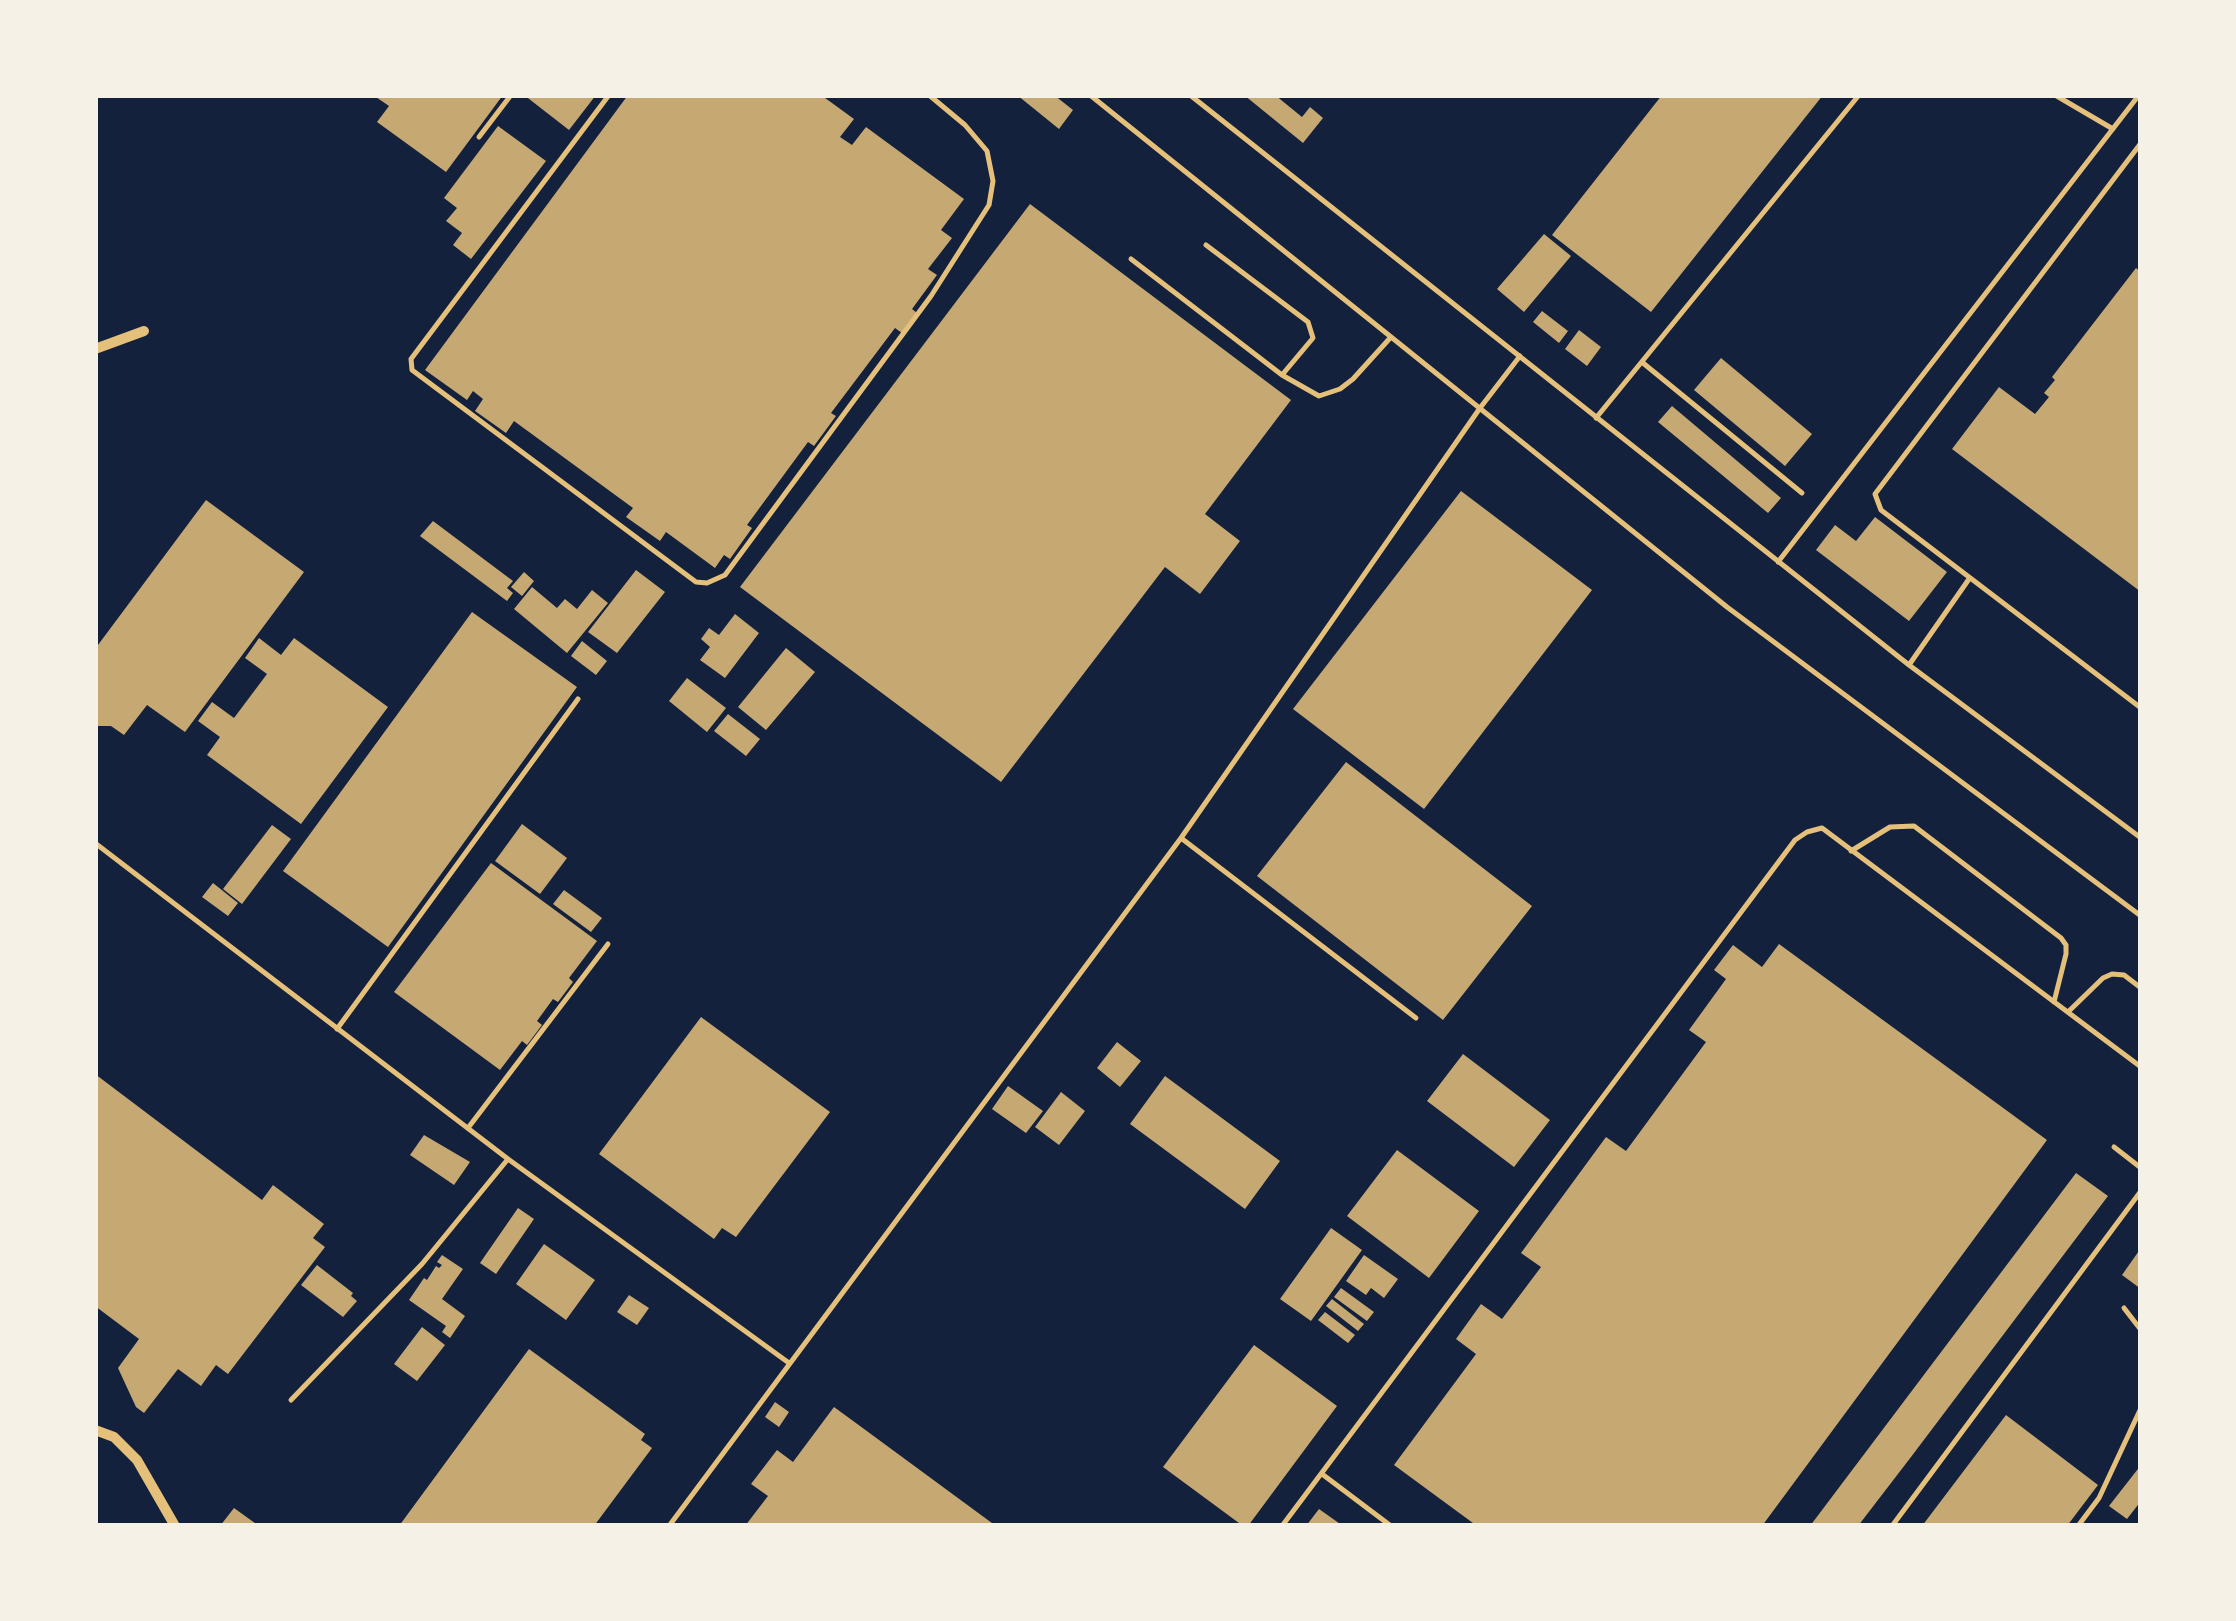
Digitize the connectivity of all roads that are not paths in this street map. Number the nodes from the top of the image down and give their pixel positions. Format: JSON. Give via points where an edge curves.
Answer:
{"nodes":[{"id":1,"x":512,"y":95,"type":"edge"},
{"id":2,"x":609,"y":95,"type":"edge"},
{"id":3,"x":929,"y":95,"type":"edge"},
{"id":4,"x":1090,"y":95,"type":"edge"},
{"id":5,"x":1190,"y":95,"type":"edge"},
{"id":6,"x":1859,"y":95,"type":"edge"},
{"id":7,"x":2056,"y":95,"type":"edge"},
{"id":8,"x":2139,"y":95,"type":"edge"},
{"id":9,"x":2113,"y":129,"type":"junction"},
{"id":10,"x":479,"y":137,"type":"dead end"},
{"id":11,"x":2141,"y":143,"type":"edge"},
{"id":12,"x":1206,"y":245,"type":"dead end"},
{"id":13,"x":1131,"y":259,"type":"dead end"},
{"id":14,"x":144,"y":331,"type":"dead end"},
{"id":15,"x":1391,"y":337,"type":"junction"},
{"id":16,"x":95,"y":350,"type":"edge"},
{"id":17,"x":1520,"y":356,"type":"junction"},
{"id":18,"x":1643,"y":362,"type":"junction"},
{"id":19,"x":1282,"y":375,"type":"junction"},
{"id":20,"x":1480,"y":408,"type":"junction"},
{"id":21,"x":1596,"y":418,"type":"junction"},
{"id":22,"x":1802,"y":492,"type":"dead end"},
{"id":23,"x":1778,"y":562,"type":"junction"},
{"id":24,"x":1968,"y":579,"type":"junction"},
{"id":25,"x":1909,"y":665,"type":"junction"},
{"id":26,"x":578,"y":699,"type":"dead end"},
{"id":27,"x":2141,"y":708,"type":"edge"},
{"id":28,"x":1181,"y":838,"type":"junction"},
{"id":29,"x":2141,"y":838,"type":"edge"},
{"id":30,"x":95,"y":844,"type":"edge"},
{"id":31,"x":1851,"y":851,"type":"junction"},
{"id":32,"x":2141,"y":916,"type":"edge"},
{"id":33,"x":608,"y":944,"type":"dead end"},
{"id":34,"x":2141,"y":988,"type":"edge"},
{"id":35,"x":2054,"y":1002,"type":"junction"},
{"id":36,"x":2068,"y":1013,"type":"junction"},
{"id":37,"x":1416,"y":1018,"type":"dead end"},
{"id":38,"x":336,"y":1029,"type":"junction"},
{"id":39,"x":2141,"y":1068,"type":"edge"},
{"id":40,"x":468,"y":1128,"type":"junction"},
{"id":41,"x":2114,"y":1148,"type":"dead end"},
{"id":42,"x":508,"y":1159,"type":"junction"},
{"id":43,"x":2141,"y":1168,"type":"edge"},
{"id":44,"x":2141,"y":1190,"type":"edge"},
{"id":45,"x":2124,"y":1308,"type":"dead end"},
{"id":46,"x":2141,"y":1330,"type":"edge"},
{"id":47,"x":789,"y":1363,"type":"junction"},
{"id":48,"x":291,"y":1400,"type":"dead end"},
{"id":49,"x":2141,"y":1408,"type":"edge"},
{"id":50,"x":95,"y":1430,"type":"edge"},
{"id":51,"x":1322,"y":1474,"type":"junction"},
{"id":52,"x":175,"y":1526,"type":"edge"},
{"id":53,"x":668,"y":1526,"type":"edge"},
{"id":54,"x":1282,"y":1526,"type":"edge"},
{"id":55,"x":1391,"y":1526,"type":"edge"},
{"id":56,"x":1892,"y":1526,"type":"edge"},
{"id":57,"x":2078,"y":1526,"type":"edge"}],
"edges":[{"from":1,"to":10,"type":"lane"},
{"from":2,"to":3,"type":"lane","via":[[412,359],[412,370],[707,584],[725,575],[931,296],[989,204],[987,151]]},
{"from":4,"to":15,"type":"lane"},
{"from":5,"to":17,"type":"lane"},
{"from":6,"to":18,"type":"lane"},
{"from":7,"to":9,"type":"lane"},
{"from":8,"to":9,"type":"lane"},
{"from":9,"to":23,"type":"lane"},
{"from":11,"to":24,"type":"lane","via":[[1875,494],[1880,510]]},
{"from":12,"to":19,"type":"lane","via":[[1308,322],[1313,338]]},
{"from":13,"to":19,"type":"lane"},
{"from":14,"to":16,"type":"street"},
{"from":15,"to":19,"type":"lane","via":[[1353,379],[1329,394],[1320,396]]},
{"from":15,"to":20,"type":"lane"},
{"from":17,"to":20,"type":"lane"},
{"from":17,"to":21,"type":"lane"},
{"from":18,"to":21,"type":"lane"},
{"from":18,"to":22,"type":"lane"},
{"from":20,"to":28,"type":"lane"},
{"from":20,"to":32,"type":"lane","via":[[1727,607]]},
{"from":21,"to":23,"type":"lane"},
{"from":23,"to":25,"type":"lane"},
{"from":24,"to":25,"type":"lane"},
{"from":24,"to":27,"type":"lane"},
{"from":25,"to":29,"type":"lane"},
{"from":26,"to":38,"type":"lane"},
{"from":28,"to":37,"type":"lane"},
{"from":28,"to":47,"type":"lane"},
{"from":30,"to":38,"type":"lane"},
{"from":31,"to":35,"type":"lane"},
{"from":31,"to":35,"type":"lane","via":[[1890,827],[1914,826],[1929,837],[2061,938],[2066,954]]},
{"from":31,"to":51,"type":"lane","via":[[1822,828],[1794,840]]},
{"from":33,"to":40,"type":"lane"},
{"from":34,"to":36,"type":"lane","via":[[2112,974]]},
{"from":35,"to":36,"type":"lane"},
{"from":36,"to":39,"type":"lane"},
{"from":38,"to":40,"type":"lane"},
{"from":40,"to":42,"type":"lane"},
{"from":41,"to":43,"type":"lane"},
{"from":42,"to":47,"type":"lane"},
{"from":42,"to":48,"type":"lane","via":[[422,1264]]},
{"from":44,"to":56,"type":"lane"},
{"from":45,"to":46,"type":"lane"},
{"from":47,"to":53,"type":"lane"},
{"from":49,"to":57,"type":"lane","via":[[2099,1498]]},
{"from":50,"to":52,"type":"street","via":[[114,1437],[138,1460]]},
{"from":51,"to":54,"type":"lane"},
{"from":51,"to":55,"type":"lane"}]}
